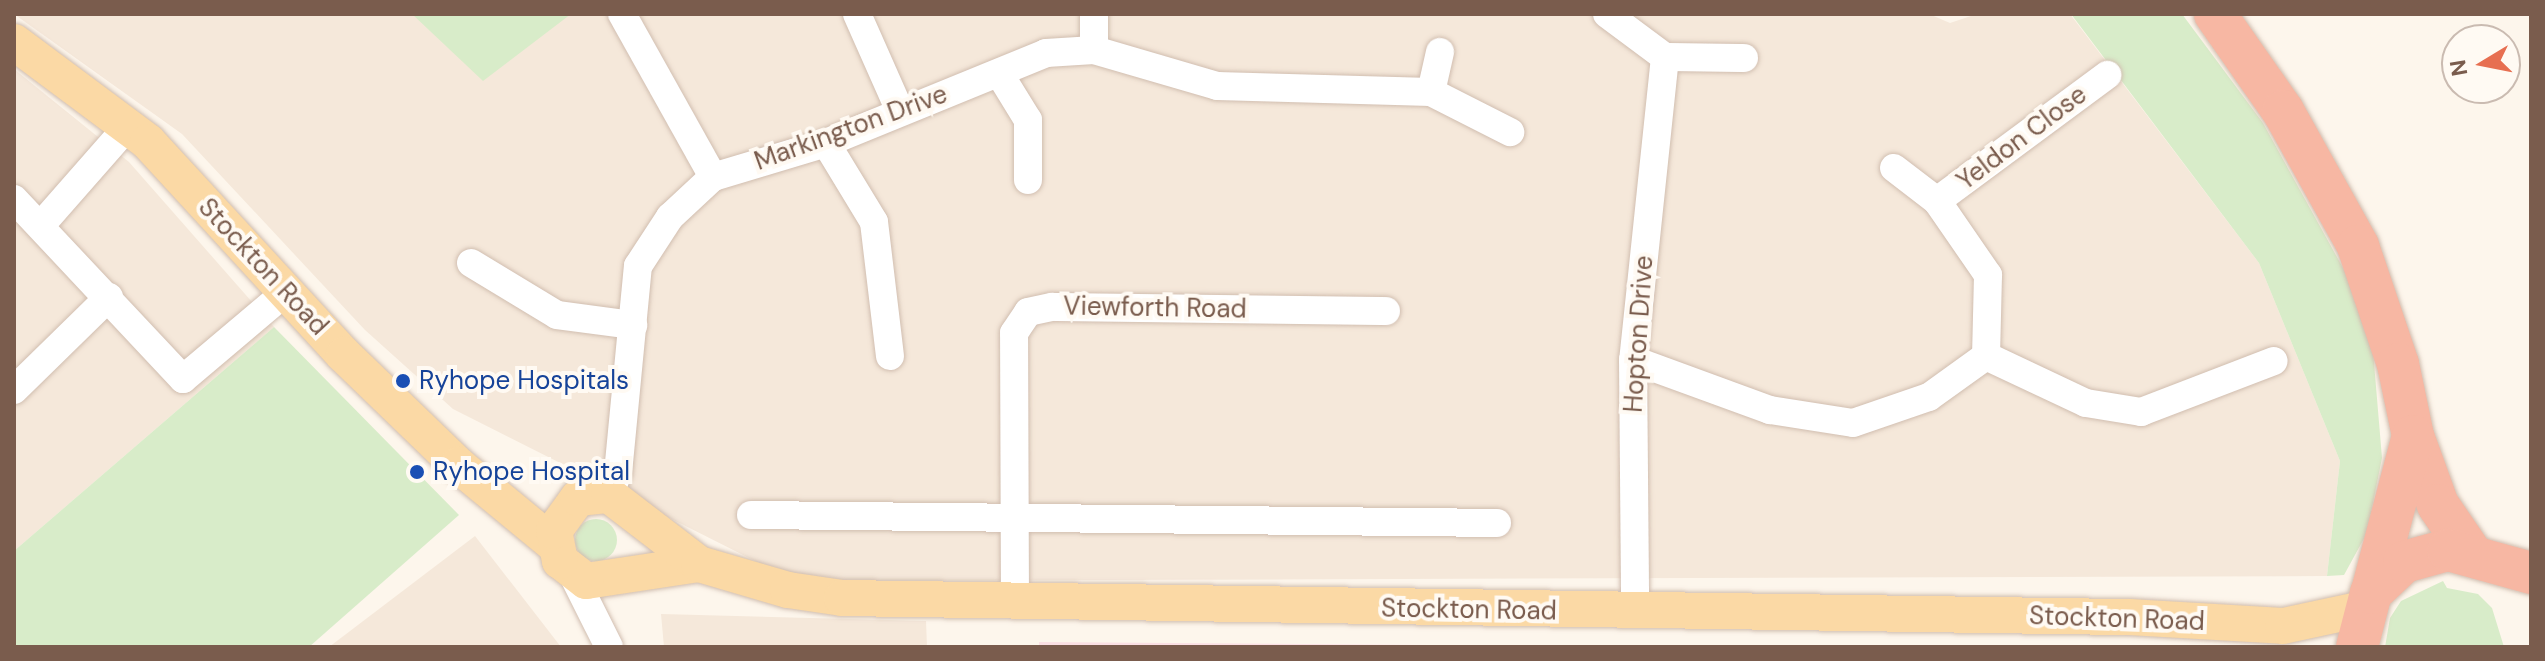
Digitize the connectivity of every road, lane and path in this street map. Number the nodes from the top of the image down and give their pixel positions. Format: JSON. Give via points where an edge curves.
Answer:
{"nodes":[{"id":1,"x":622,"y":14,"type":"edge"},
{"id":2,"x":857,"y":14,"type":"edge"},
{"id":3,"x":1094,"y":14,"type":"edge"},
{"id":4,"x":1607,"y":14,"type":"edge"},
{"id":5,"x":2215,"y":14,"type":"edge"},
{"id":6,"x":14,"y":42,"type":"edge"},
{"id":7,"x":1094,"y":50,"type":"junction"},
{"id":8,"x":1440,"y":52,"type":"dead end"},
{"id":9,"x":1665,"y":57,"type":"junction"},
{"id":10,"x":1744,"y":58,"type":"dead end"},
{"id":11,"x":999,"y":73,"type":"junction"},
{"id":12,"x":2107,"y":75,"type":"dead end"},
{"id":13,"x":1431,"y":92,"type":"junction"},
{"id":14,"x":899,"y":109,"type":"junction"},
{"id":15,"x":128,"y":126,"type":"junction"},
{"id":16,"x":1510,"y":132,"type":"dead end"},
{"id":17,"x":826,"y":143,"type":"junction"},
{"id":18,"x":1894,"y":168,"type":"dead end"},
{"id":19,"x":713,"y":177,"type":"junction"},
{"id":20,"x":1028,"y":180,"type":"dead end"},
{"id":21,"x":14,"y":199,"type":"edge"},
{"id":22,"x":1937,"y":201,"type":"junction"},
{"id":23,"x":42,"y":224,"type":"junction"},
{"id":24,"x":471,"y":263,"type":"dead end"},
{"id":25,"x":286,"y":292,"type":"junction"},
{"id":26,"x":109,"y":297,"type":"junction"},
{"id":27,"x":1386,"y":311,"type":"dead end"},
{"id":28,"x":633,"y":325,"type":"junction"},
{"id":29,"x":890,"y":356,"type":"dead end"},
{"id":30,"x":1986,"y":356,"type":"junction"},
{"id":31,"x":1633,"y":360,"type":"junction"},
{"id":32,"x":2274,"y":361,"type":"dead end"},
{"id":33,"x":14,"y":390,"type":"edge"},
{"id":34,"x":2413,"y":436,"type":"junction"},
{"id":35,"x":622,"y":504,"type":"junction"},
{"id":36,"x":503,"y":505,"type":"junction"},
{"id":37,"x":565,"y":507,"type":"junction"},
{"id":38,"x":751,"y":515,"type":"dead end"},
{"id":39,"x":1013,"y":516,"type":"junction"},
{"id":40,"x":1497,"y":523,"type":"dead end"},
{"id":41,"x":554,"y":544,"type":"junction"},
{"id":42,"x":2478,"y":556,"type":"junction"},
{"id":43,"x":699,"y":564,"type":"junction"},
{"id":44,"x":2531,"y":573,"type":"edge"},
{"id":45,"x":573,"y":575,"type":"junction"},
{"id":46,"x":620,"y":576,"type":"junction"},
{"id":47,"x":2531,"y":603,"type":"edge"},
{"id":48,"x":1015,"y":604,"type":"junction"},
{"id":49,"x":1635,"y":612,"type":"junction"},
{"id":50,"x":2364,"y":616,"type":"edge"},
{"id":51,"x":2242,"y":625,"type":"junction"},
{"id":52,"x":610,"y":647,"type":"edge"},
{"id":53,"x":2285,"y":647,"type":"edge"}],
"edges":[{"from":1,"to":19,"type":"street"},
{"from":2,"to":14,"type":"street"},
{"from":3,"to":7,"type":"street"},
{"from":4,"to":9,"type":"street"},
{"from":5,"to":34,"type":"highway","via":[[2283,111],[2358,246],[2398,364]]},
{"from":6,"to":15,"type":"main road","name":"Stockton Road"},
{"from":7,"to":11,"type":"street","name":"Markington Drive","via":[[1046,53]]},
{"from":7,"to":13,"type":"street","name":"Markington Drive","via":[[1217,86]]},
{"from":8,"to":13,"type":"street"},
{"from":9,"to":10,"type":"street"},
{"from":9,"to":31,"type":"street","name":"Hopton Drive"},
{"from":11,"to":14,"type":"street","name":"Markington Drive"},
{"from":11,"to":20,"type":"street","via":[[1028,120]]},
{"from":12,"to":22,"type":"street","name":"Yeldon Close"},
{"from":13,"to":16,"type":"street","name":"Markington Drive"},
{"from":14,"to":17,"type":"street","name":"Markington Drive"},
{"from":15,"to":23,"type":"street"},
{"from":15,"to":25,"type":"main road","name":"Stockton Road"},
{"from":17,"to":19,"type":"street","name":"Markington Drive"},
{"from":17,"to":29,"type":"street","via":[[874,222]]},
{"from":18,"to":22,"type":"street"},
{"from":19,"to":28,"type":"street","name":"Markington Drive","via":[[670,217],[638,266]]},
{"from":21,"to":23,"type":"street"},
{"from":22,"to":30,"type":"street","via":[[1988,275]]},
{"from":23,"to":26,"type":"street"},
{"from":24,"to":28,"type":"street","via":[[557,315]]},
{"from":25,"to":26,"type":"street","via":[[183,379]]},
{"from":25,"to":36,"type":"main road","name":"Stockton Road"},
{"from":26,"to":33,"type":"street"},
{"from":27,"to":39,"type":"street","name":"Viewforth Road","via":[[1052,307],[1028,312],[1014,333]]},
{"from":28,"to":35,"type":"street","name":"Markington Drive","via":[[618,473]]},
{"from":30,"to":31,"type":"street","via":[[1929,397],[1853,423],[1770,410]]},
{"from":30,"to":32,"type":"street","via":[[2086,403],[2141,412]]},
{"from":31,"to":49,"type":"street","name":"Hopton Drive"},
{"from":34,"to":42,"type":"highway","via":[[2438,505]]},
{"from":34,"to":50,"type":"highway"},
{"from":35,"to":37,"type":"main road","via":[[593,494]]},
{"from":35,"to":43,"type":"main road","name":"Stockton Road"},
{"from":35,"to":46,"type":"main road","via":[[642,545]]},
{"from":36,"to":37,"type":"main road"},
{"from":36,"to":41,"type":"main road","name":"Stockton Road"},
{"from":37,"to":41,"type":"main road"},
{"from":38,"to":39,"type":"street"},
{"from":39,"to":40,"type":"street"},
{"from":39,"to":48,"type":"street","name":"Viewforth Road"},
{"from":41,"to":45,"type":"main road","name":"Stockton Road"},
{"from":42,"to":44,"type":"highway","name":"Stockton Road"},
{"from":42,"to":47,"type":"highway","via":[[2509,573]]},
{"from":42,"to":50,"type":"highway","name":"Stockton Road","via":[[2448,550],[2404,562]]},
{"from":43,"to":46,"type":"main road","name":"Stockton Road"},
{"from":43,"to":48,"type":"main road","name":"Stockton Road","via":[[788,590],[842,598]]},
{"from":45,"to":46,"type":"main road","name":"Stockton Road"},
{"from":45,"to":52,"type":"street"},
{"from":46,"to":52,"type":"street","via":[[606,604]]},
{"from":48,"to":49,"type":"main road","name":"Stockton Road"},
{"from":49,"to":51,"type":"main road","name":"Stockton Road","via":[[2129,617]]},
{"from":50,"to":51,"type":"main road","name":"Stockton Road"},
{"from":51,"to":53,"type":"main road","name":"Stockton Road"}]}
